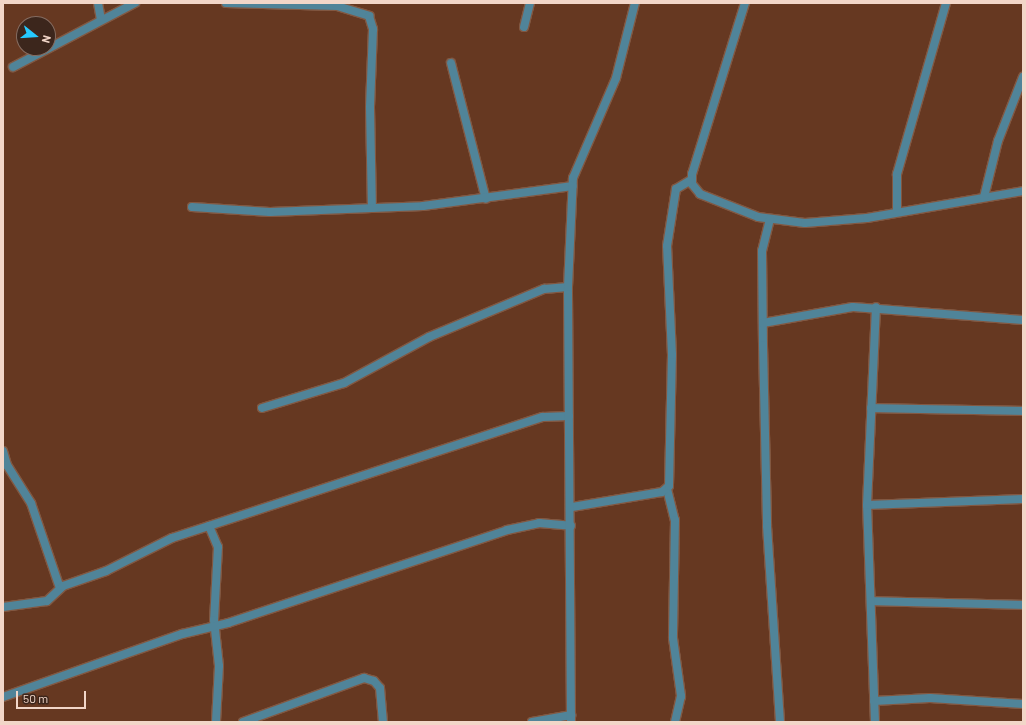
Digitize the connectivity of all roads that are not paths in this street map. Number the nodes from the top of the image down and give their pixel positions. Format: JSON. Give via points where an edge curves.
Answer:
{"nodes":[{"id":1,"x":98,"y":3,"type":"edge"},
{"id":2,"x":136,"y":3,"type":"edge"},
{"id":3,"x":226,"y":3,"type":"edge"},
{"id":4,"x":530,"y":3,"type":"edge"},
{"id":5,"x":635,"y":3,"type":"edge"},
{"id":6,"x":745,"y":3,"type":"edge"},
{"id":7,"x":946,"y":3,"type":"edge"},
{"id":8,"x":284,"y":5,"type":"edge"},
{"id":9,"x":101,"y":20,"type":"junction"},
{"id":10,"x":524,"y":27,"type":"dead end"},
{"id":11,"x":451,"y":62,"type":"dead end"},
{"id":12,"x":13,"y":67,"type":"dead end"},
{"id":13,"x":1023,"y":77,"type":"edge"},
{"id":14,"x":691,"y":180,"type":"junction"},
{"id":15,"x":573,"y":186,"type":"junction"},
{"id":16,"x":1023,"y":191,"type":"edge"},
{"id":17,"x":984,"y":197,"type":"junction"},
{"id":18,"x":486,"y":199,"type":"junction"},
{"id":19,"x":192,"y":207,"type":"dead end"},
{"id":20,"x":372,"y":208,"type":"junction"},
{"id":21,"x":897,"y":212,"type":"junction"},
{"id":22,"x":770,"y":219,"type":"junction"},
{"id":23,"x":568,"y":286,"type":"junction"},
{"id":24,"x":876,"y":307,"type":"junction"},
{"id":25,"x":1023,"y":320,"type":"edge"},
{"id":26,"x":763,"y":323,"type":"junction"},
{"id":27,"x":262,"y":408,"type":"dead end"},
{"id":28,"x":871,"y":408,"type":"junction"},
{"id":29,"x":1023,"y":411,"type":"edge"},
{"id":30,"x":569,"y":416,"type":"junction"},
{"id":31,"x":3,"y":452,"type":"edge"},
{"id":32,"x":667,"y":488,"type":"junction"},
{"id":33,"x":1023,"y":499,"type":"edge"},
{"id":34,"x":867,"y":505,"type":"junction"},
{"id":35,"x":572,"y":507,"type":"junction"},
{"id":36,"x":208,"y":526,"type":"junction"},
{"id":37,"x":571,"y":526,"type":"junction"},
{"id":38,"x":60,"y":588,"type":"junction"},
{"id":39,"x":871,"y":601,"type":"junction"},
{"id":40,"x":1023,"y":605,"type":"edge"},
{"id":41,"x":3,"y":607,"type":"edge"},
{"id":42,"x":214,"y":626,"type":"junction"},
{"id":43,"x":3,"y":697,"type":"edge"},
{"id":44,"x":874,"y":701,"type":"junction"},
{"id":45,"x":1023,"y":704,"type":"edge"},
{"id":46,"x":571,"y":718,"type":"edge"},
{"id":47,"x":216,"y":722,"type":"edge"},
{"id":48,"x":243,"y":722,"type":"edge"},
{"id":49,"x":383,"y":722,"type":"edge"},
{"id":50,"x":532,"y":722,"type":"edge"},
{"id":51,"x":675,"y":722,"type":"edge"},
{"id":52,"x":780,"y":722,"type":"edge"},
{"id":53,"x":875,"y":722,"type":"edge"}],
"edges":[{"from":1,"to":9,"type":"street"},
{"from":2,"to":9,"type":"street"},
{"from":3,"to":8,"type":"street"},
{"from":4,"to":10,"type":"street"},
{"from":5,"to":15,"type":"street","via":[[616,78],[578,163]]},
{"from":6,"to":14,"type":"street"},
{"from":7,"to":21,"type":"street","via":[[900,160],[896,182]]},
{"from":8,"to":20,"type":"street","via":[[346,7],[364,12],[371,19]]},
{"from":9,"to":12,"type":"street"},
{"from":11,"to":18,"type":"street"},
{"from":13,"to":17,"type":"street","via":[[998,141]]},
{"from":14,"to":22,"type":"street","via":[[694,189],[705,197]]},
{"from":14,"to":32,"type":"street","via":[[676,189],[667,246],[672,349]]},
{"from":15,"to":18,"type":"street","via":[[527,189]]},
{"from":15,"to":23,"type":"street"},
{"from":16,"to":17,"type":"street"},
{"from":17,"to":21,"type":"street"},
{"from":18,"to":20,"type":"street"},
{"from":19,"to":20,"type":"street","via":[[270,212]]},
{"from":21,"to":22,"type":"street","via":[[821,223]]},
{"from":22,"to":26,"type":"street","via":[[762,251]]},
{"from":23,"to":27,"type":"street","via":[[544,289],[429,337],[344,383]]},
{"from":23,"to":30,"type":"street"},
{"from":24,"to":25,"type":"street"},
{"from":24,"to":26,"type":"street","via":[[841,308]]},
{"from":24,"to":28,"type":"street"},
{"from":26,"to":52,"type":"street","via":[[767,526]]},
{"from":28,"to":29,"type":"street"},
{"from":28,"to":34,"type":"street"},
{"from":30,"to":35,"type":"street"},
{"from":30,"to":36,"type":"street","via":[[543,417]]},
{"from":31,"to":38,"type":"street","via":[[7,465],[31,503]]},
{"from":32,"to":35,"type":"street","via":[[650,495]]},
{"from":32,"to":51,"type":"street","via":[[675,520],[674,638],[681,696]]},
{"from":33,"to":34,"type":"street"},
{"from":34,"to":39,"type":"street"},
{"from":35,"to":37,"type":"street"},
{"from":36,"to":38,"type":"street","via":[[172,538],[106,571]]},
{"from":36,"to":42,"type":"street","via":[[218,547]]},
{"from":37,"to":42,"type":"street","via":[[535,524],[507,530]]},
{"from":37,"to":46,"type":"street"},
{"from":38,"to":41,"type":"street","via":[[44,603]]},
{"from":39,"to":40,"type":"street"},
{"from":39,"to":44,"type":"street"},
{"from":42,"to":43,"type":"street"},
{"from":42,"to":47,"type":"street","via":[[218,666]]},
{"from":44,"to":45,"type":"street","via":[[930,698]]},
{"from":44,"to":53,"type":"street"},
{"from":46,"to":50,"type":"street"},
{"from":48,"to":49,"type":"street","via":[[364,678],[380,688]]}]}
